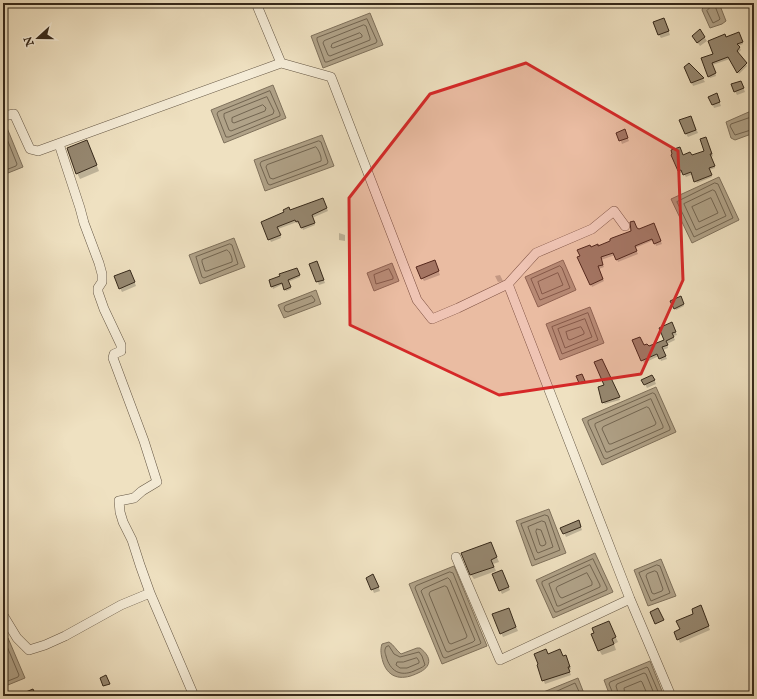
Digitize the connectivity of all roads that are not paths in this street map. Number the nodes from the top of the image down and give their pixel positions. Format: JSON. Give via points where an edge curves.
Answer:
{"nodes":[{"id":1,"x":256,"y":3,"type":"edge"},
{"id":2,"x":281,"y":63,"type":"junction"},
{"id":3,"x":3,"y":116,"type":"edge"},
{"id":4,"x":59,"y":144,"type":"junction"},
{"id":5,"x":625,"y":226,"type":"dead end"},
{"id":6,"x":508,"y":284,"type":"junction"},
{"id":7,"x":456,"y":557,"type":"dead end"},
{"id":8,"x":150,"y":593,"type":"junction"},
{"id":9,"x":630,"y":599,"type":"junction"},
{"id":10,"x":3,"y":615,"type":"edge"},
{"id":11,"x":194,"y":696,"type":"edge"},
{"id":12,"x":671,"y":696,"type":"edge"}],
"edges":[{"from":1,"to":2,"type":"street"},
{"from":2,"to":4,"type":"street"},
{"from":2,"to":6,"type":"street","via":[[331,77],[417,300],[432,319]]},
{"from":3,"to":4,"type":"street","via":[[14,114],[30,149],[38,151]]},
{"from":4,"to":8,"type":"street","via":[[102,274],[98,292],[122,345],[121,351],[114,354],[113,358],[157,482],[134,498],[119,501],[123,522],[132,540]]},
{"from":5,"to":6,"type":"street","via":[[614,211],[592,229],[536,253]]},
{"from":6,"to":9,"type":"street"},
{"from":7,"to":9,"type":"street","via":[[500,660]]},
{"from":8,"to":10,"type":"street","via":[[65,636],[29,650],[17,638]]},
{"from":8,"to":11,"type":"street"},
{"from":9,"to":12,"type":"street"}]}
